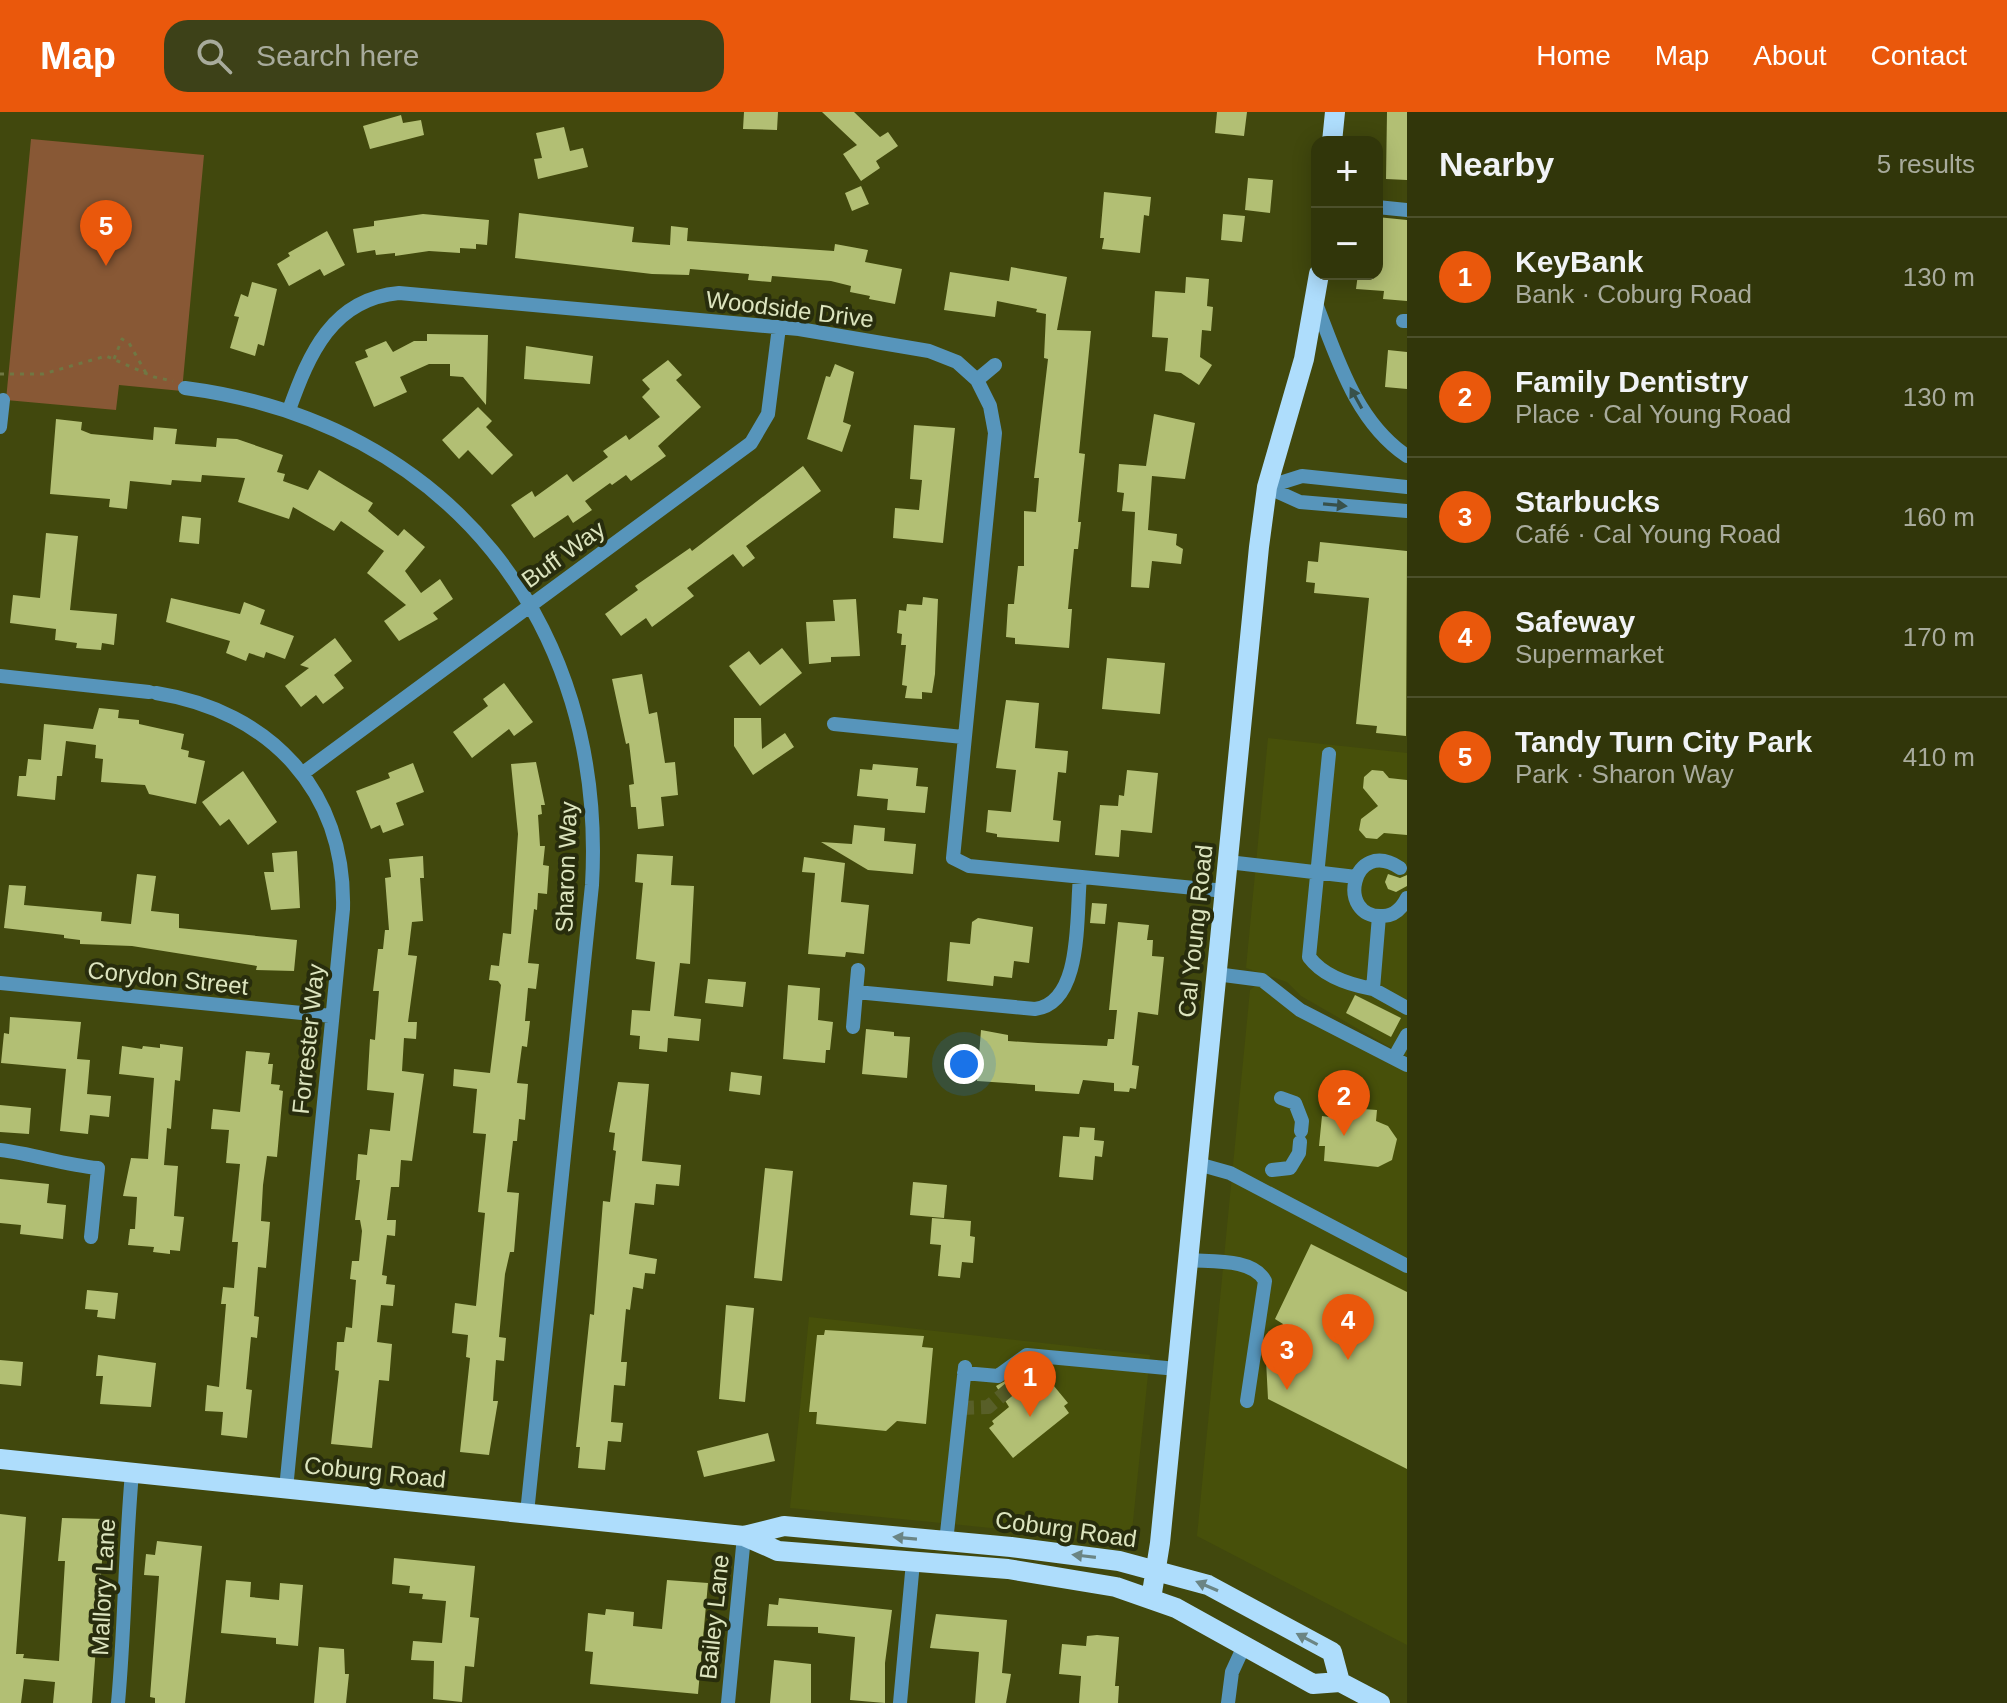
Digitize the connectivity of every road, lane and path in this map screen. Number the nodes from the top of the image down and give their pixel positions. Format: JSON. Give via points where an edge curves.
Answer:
{"nodes":[{"id":1,"x":1335,"y":112,"type":"edge"},
{"id":2,"x":1333,"y":136,"type":"edge"},
{"id":3,"x":1383,"y":208,"type":"edge"},
{"id":4,"x":1407,"y":210,"type":"edge"},
{"id":5,"x":1318,"y":280,"type":"edge"},
{"id":6,"x":1315,"y":301,"type":"junction"},
{"id":7,"x":779,"y":327,"type":"junction"},
{"id":8,"x":114,"y":360,"type":"junction"},
{"id":9,"x":995,"y":365,"type":"dead end"},
{"id":10,"x":146,"y":373,"type":"junction"},
{"id":11,"x":0,"y":374,"type":"edge"},
{"id":12,"x":977,"y":380,"type":"junction"},
{"id":13,"x":185,"y":388,"type":"joint"},
{"id":14,"x":3,"y":400,"type":"dead end"},
{"id":15,"x":289,"y":410,"type":"junction"},
{"id":16,"x":0,"y":427,"type":"edge"},
{"id":17,"x":1407,"y":456,"type":"edge"},
{"id":18,"x":1267,"y":487,"type":"junction"},
{"id":19,"x":1407,"y":487,"type":"edge"},
{"id":20,"x":1407,"y":511,"type":"edge"},
{"id":21,"x":530,"y":605,"type":"junction"},
{"id":22,"x":0,"y":676,"type":"edge"},
{"id":23,"x":834,"y":724,"type":"dead end"},
{"id":24,"x":963,"y":737,"type":"junction"},
{"id":25,"x":1329,"y":754,"type":"dead end"},
{"id":26,"x":303,"y":773,"type":"junction"},
{"id":27,"x":1228,"y":862,"type":"junction"},
{"id":28,"x":1400,"y":868,"type":"dead end"},
{"id":29,"x":1317,"y":873,"type":"junction"},
{"id":30,"x":1080,"y":877,"type":"junction"},
{"id":31,"x":1356,"y":877,"type":"junction"},
{"id":32,"x":1225,"y":891,"type":"junction"},
{"id":33,"x":1407,"y":898,"type":"edge"},
{"id":34,"x":1379,"y":916,"type":"junction"},
{"id":35,"x":858,"y":970,"type":"dead end"},
{"id":36,"x":1216,"y":974,"type":"junction"},
{"id":37,"x":0,"y":983,"type":"edge"},
{"id":38,"x":1373,"y":989,"type":"junction"},
{"id":39,"x":856,"y":992,"type":"junction"},
{"id":40,"x":1407,"y":1008,"type":"edge"},
{"id":41,"x":332,"y":1016,"type":"junction"},
{"id":42,"x":853,"y":1027,"type":"dead end"},
{"id":43,"x":1407,"y":1035,"type":"edge"},
{"id":44,"x":1400,"y":1062,"type":"edge"},
{"id":45,"x":1281,"y":1098,"type":"dead end"},
{"id":46,"x":0,"y":1150,"type":"edge"},
{"id":47,"x":1198,"y":1164,"type":"junction"},
{"id":48,"x":1272,"y":1170,"type":"dead end"},
{"id":49,"x":91,"y":1237,"type":"dead end"},
{"id":50,"x":1188,"y":1260,"type":"junction"},
{"id":51,"x":1407,"y":1266,"type":"edge"},
{"id":52,"x":1177,"y":1369,"type":"junction"},
{"id":53,"x":1247,"y":1401,"type":"dead end"},
{"id":54,"x":0,"y":1459,"type":"edge"},
{"id":55,"x":132,"y":1473,"type":"junction"},
{"id":56,"x":286,"y":1489,"type":"junction"},
{"id":57,"x":527,"y":1513,"type":"junction"},
{"id":58,"x":744,"y":1536,"type":"junction"},
{"id":59,"x":946,"y":1542,"type":"junction"},
{"id":60,"x":913,"y":1562,"type":"junction"},
{"id":61,"x":1156,"y":1568,"type":"junction"},
{"id":62,"x":1151,"y":1599,"type":"junction"},
{"id":63,"x":1244,"y":1646,"type":"junction"},
{"id":64,"x":1340,"y":1682,"type":"junction"},
{"id":65,"x":118,"y":1703,"type":"edge"},
{"id":66,"x":728,"y":1703,"type":"edge"},
{"id":67,"x":900,"y":1703,"type":"edge"},
{"id":68,"x":1228,"y":1703,"type":"edge"},
{"id":69,"x":1380,"y":1703,"type":"edge"}],
"edges":[{"from":1,"to":2,"type":"main road"},
{"from":3,"to":4,"type":"street"},
{"from":5,"to":6,"type":"main road","name":"Cal Young Road"},
{"from":17,"to":6,"type":"street","one_way":true,"via":[[1362,408]]},
{"from":6,"to":18,"type":"main road","name":"Cal Young Road"},
{"from":7,"to":12,"type":"street","name":"Woodside Drive","via":[[929,351],[957,362]]},
{"from":7,"to":15,"type":"street","name":"Woodside Drive","via":[[387,294],[362,301],[334,321],[312,351]]},
{"from":7,"to":21,"type":"street","name":"Buff Way","via":[[771,403],[758,435]]},
{"from":8,"to":10,"type":"path"},
{"from":8,"to":10,"type":"path","via":[[122,339]]},
{"from":8,"to":11,"type":"path","via":[[102,356],[43,374]]},
{"from":9,"to":12,"type":"street"},
{"from":10,"to":13,"type":"path","via":[[186,382]]},
{"from":12,"to":24,"type":"street","via":[[995,433]]},
{"from":13,"to":15,"type":"street","name":"Sharon Way"},
{"from":14,"to":16,"type":"street"},
{"from":15,"to":21,"type":"street","name":"Sharon Way","via":[[367,444],[434,492],[486,542]]},
{"from":18,"to":19,"type":"street","via":[[1302,476]]},
{"from":18,"to":20,"type":"street","one_way":true,"via":[[1300,502]]},
{"from":18,"to":27,"type":"main road","name":"Cal Young Road"},
{"from":21,"to":26,"type":"street","name":"Buff Way"},
{"from":21,"to":57,"type":"street","name":"Sharon Way","via":[[556,659],[582,738],[592,795],[594,853]]},
{"from":22,"to":26,"type":"street","name":"Forrester Way","via":[[152,693],[232,715],[269,740]]},
{"from":23,"to":24,"type":"street"},
{"from":24,"to":30,"type":"street","via":[[952,848],[956,862]]},
{"from":25,"to":29,"type":"street"},
{"from":26,"to":41,"type":"street","name":"Forrester Way","via":[[326,815],[341,868],[343,909]]},
{"from":27,"to":29,"type":"street"},
{"from":27,"to":32,"type":"main road","name":"Cal Young Road"},
{"from":28,"to":31,"type":"street","via":[[1375,861]]},
{"from":29,"to":31,"type":"street"},
{"from":29,"to":38,"type":"street","via":[[1309,957],[1355,986]]},
{"from":30,"to":32,"type":"street"},
{"from":30,"to":39,"type":"street","via":[[1068,984],[1048,1006]]},
{"from":31,"to":34,"type":"street","via":[[1353,889],[1359,906]]},
{"from":32,"to":36,"type":"main road","name":"Cal Young Road"},
{"from":33,"to":34,"type":"street","via":[[1399,910]]},
{"from":34,"to":38,"type":"street"},
{"from":35,"to":39,"type":"street"},
{"from":36,"to":44,"type":"street","via":[[1262,980],[1300,1010]]},
{"from":36,"to":47,"type":"main road","name":"Cal Young Road"},
{"from":37,"to":41,"type":"street","name":"Corydon Street"},
{"from":38,"to":40,"type":"street"},
{"from":39,"to":42,"type":"street"},
{"from":41,"to":56,"type":"street","name":"Forrester Way"},
{"from":43,"to":44,"type":"street"},
{"from":45,"to":48,"type":"street","via":[[1295,1103],[1302,1121],[1290,1168]]},
{"from":46,"to":49,"type":"street","via":[[98,1168]]},
{"from":47,"to":50,"type":"main road","name":"Cal Young Road"},
{"from":47,"to":51,"type":"street","via":[[1230,1173]]},
{"from":50,"to":52,"type":"main road","name":"Cal Young Road"},
{"from":50,"to":53,"type":"street","via":[[1247,1266],[1265,1281]]},
{"from":52,"to":59,"type":"street","via":[[1027,1355],[998,1376],[964,1369]]},
{"from":52,"to":61,"type":"main road","name":"Cal Young Road"},
{"from":54,"to":55,"type":"main road","name":"Coburg Road"},
{"from":55,"to":56,"type":"main road","name":"Coburg Road"},
{"from":55,"to":65,"type":"street","name":"Mallory Lane"},
{"from":56,"to":57,"type":"main road","name":"Coburg Road"},
{"from":57,"to":58,"type":"main road","name":"Coburg Road"},
{"from":59,"to":58,"type":"main road","name":"Coburg Road","one_way":true,"via":[[784,1526]]},
{"from":58,"to":60,"type":"main road","name":"Coburg Road","via":[[778,1551]]},
{"from":58,"to":66,"type":"street","name":"Bailey Lane"},
{"from":61,"to":59,"type":"main road","name":"Coburg Road","one_way":true},
{"from":60,"to":62,"type":"main road","name":"Coburg Road","via":[[1058,1575]]},
{"from":60,"to":67,"type":"street"},
{"from":61,"to":62,"type":"main road","name":"Cal Young Road"},
{"from":64,"to":61,"type":"main road","name":"Coburg Road","one_way":true,"via":[[1332,1652],[1208,1585]]},
{"from":62,"to":63,"type":"main road","name":"Coburg Road"},
{"from":63,"to":64,"type":"main road","name":"Coburg Road","via":[[1313,1684]]},
{"from":63,"to":68,"type":"street","via":[[1232,1672]]},
{"from":64,"to":69,"type":"main road","name":"Coburg Road"}]}
